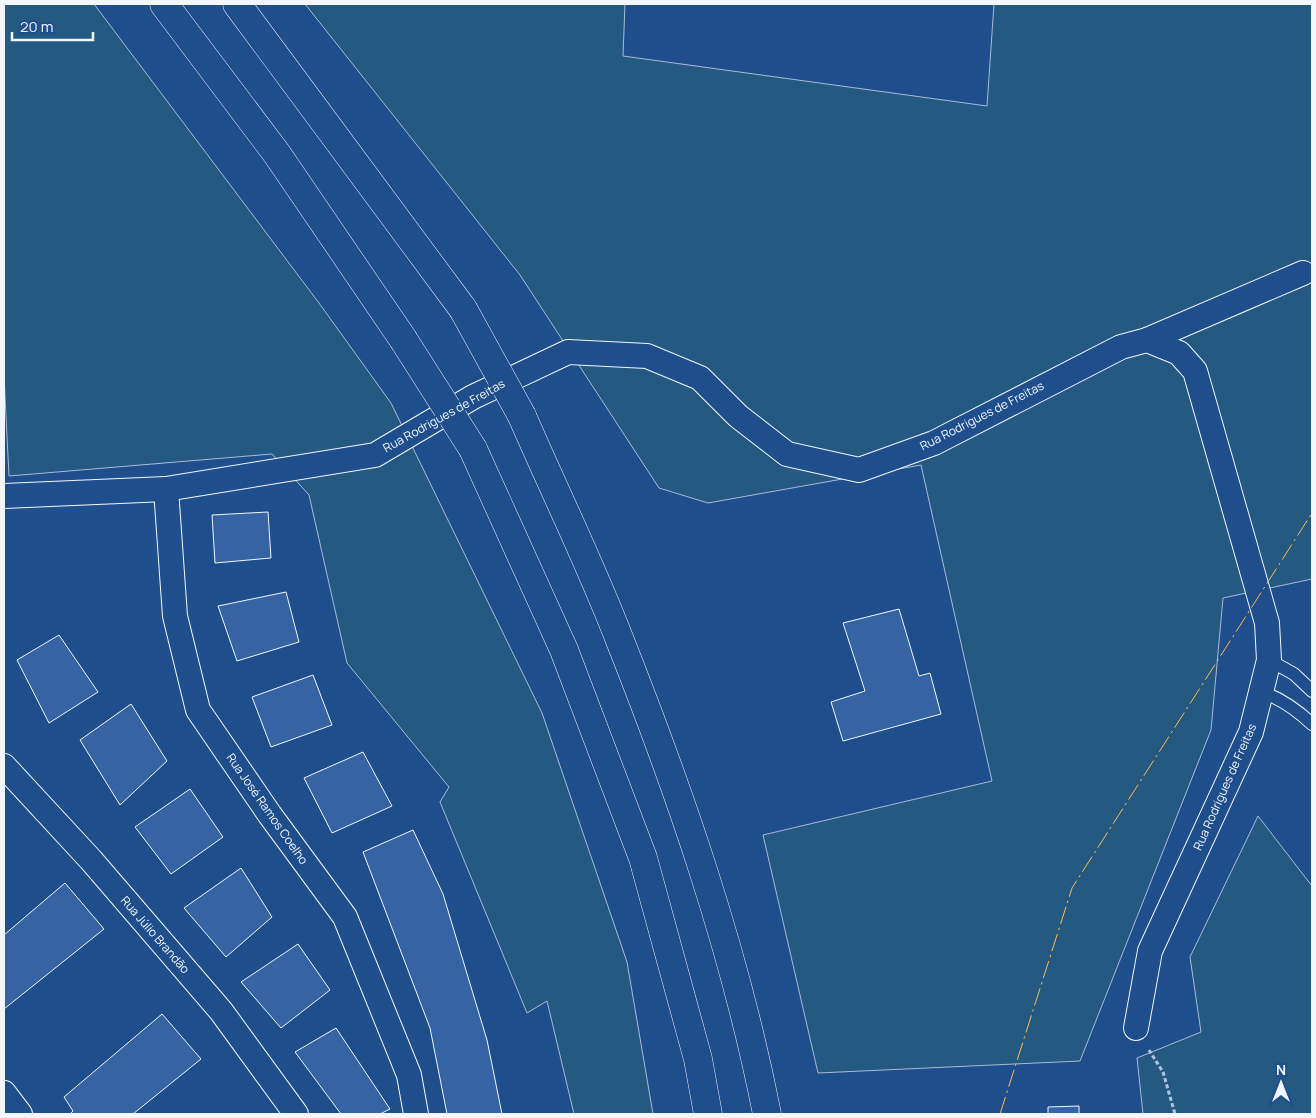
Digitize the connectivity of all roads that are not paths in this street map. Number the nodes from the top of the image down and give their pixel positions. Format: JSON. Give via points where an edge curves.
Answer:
{"nodes":[{"id":1,"x":164,"y":4,"type":"edge"},
{"id":2,"x":237,"y":4,"type":"edge"},
{"id":3,"x":1303,"y":273,"type":"dead end"},
{"id":4,"x":1147,"y":340,"type":"junction"},
{"id":5,"x":166,"y":490,"type":"junction"},
{"id":6,"x":4,"y":496,"type":"edge"},
{"id":7,"x":1269,"y":660,"type":"junction"},
{"id":8,"x":1312,"y":691,"type":"edge"},
{"id":9,"x":1262,"y":692,"type":"junction"},
{"id":10,"x":1312,"y":724,"type":"edge"},
{"id":11,"x":4,"y":766,"type":"edge"},
{"id":12,"x":1136,"y":1028,"type":"road end"},
{"id":13,"x":4,"y":1093,"type":"edge"},
{"id":14,"x":20,"y":1114,"type":"edge"},
{"id":15,"x":296,"y":1114,"type":"edge"},
{"id":16,"x":416,"y":1114,"type":"edge"},
{"id":17,"x":708,"y":1114,"type":"edge"},
{"id":18,"x":767,"y":1114,"type":"edge"}],
"edges":[{"from":1,"to":17,"type":"highway","bridge":true,"via":[[277,154],[403,339],[473,449],[564,650],[643,858],[698,1058]]},
{"from":2,"to":18,"type":"highway","bridge":true,"via":[[463,309],[522,416],[619,636],[696,846],[754,1047]]},
{"from":3,"to":4,"type":"street"},
{"from":4,"to":5,"type":"street","name":"Rua Rodrigues de Freitas","via":[[1091,361],[934,443],[859,470],[787,454],[738,416],[700,378],[647,356],[568,352],[473,397],[375,455]]},
{"from":4,"to":7,"type":"street","name":"Rua Rodrigues de Freitas","via":[[1179,353],[1195,371],[1267,623]]},
{"from":5,"to":6,"type":"street","name":"Rua Rodrigues de Freitas"},
{"from":5,"to":16,"type":"street","name":"Rua José Ramos Coelho","via":[[175,616],[198,710],[345,916],[409,1075]]},
{"from":7,"to":8,"type":"lane","via":[[1294,674]]},
{"from":7,"to":9,"type":"street","name":"Rua Rodrigues de Freitas"},
{"from":9,"to":10,"type":"lane","via":[[1282,700]]},
{"from":9,"to":12,"type":"street","name":"Rua Rodrigues de Freitas","via":[[1252,732],[1150,951]]},
{"from":11,"to":15,"type":"street","name":"Rua Júlio Brandão","via":[[91,860],[221,1011]]},
{"from":13,"to":14,"type":"street"}]}
